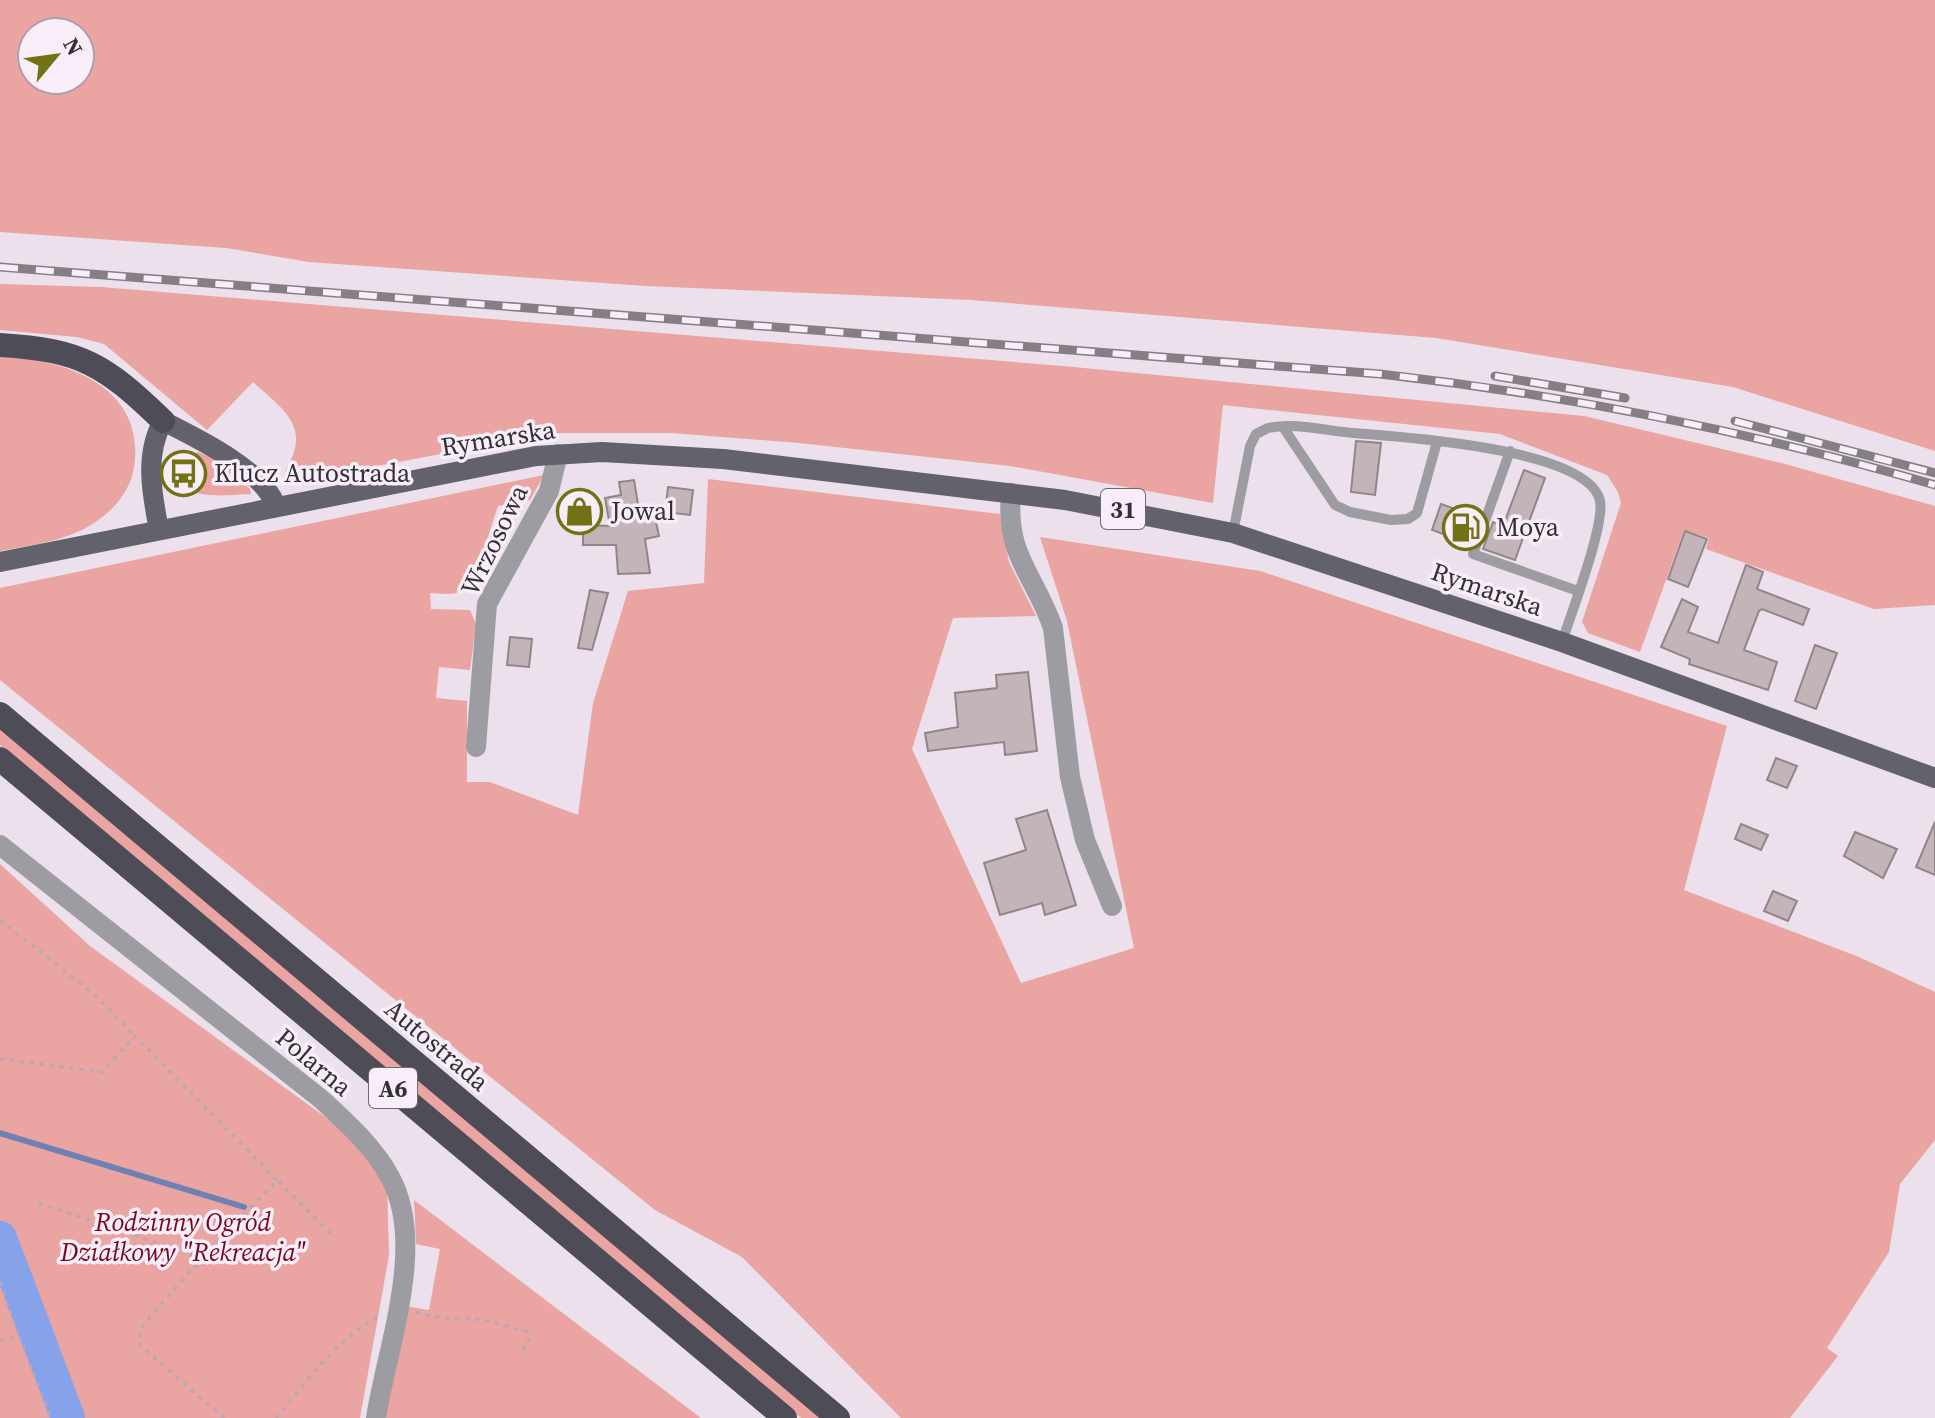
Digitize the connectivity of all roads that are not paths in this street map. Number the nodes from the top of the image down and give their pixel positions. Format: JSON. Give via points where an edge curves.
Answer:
{"nodes":[{"id":1,"x":0,"y":345,"type":"edge"},
{"id":2,"x":163,"y":421,"type":"junction"},
{"id":3,"x":1283,"y":427,"type":"junction"},
{"id":4,"x":1437,"y":442,"type":"junction"},
{"id":5,"x":1510,"y":451,"type":"junction"},
{"id":6,"x":558,"y":454,"type":"junction"},
{"id":7,"x":1011,"y":493,"type":"junction"},
{"id":8,"x":276,"y":506,"type":"junction"},
{"id":9,"x":159,"y":530,"type":"junction"},
{"id":10,"x":1233,"y":533,"type":"junction"},
{"id":11,"x":0,"y":562,"type":"edge"},
{"id":12,"x":1578,"y":591,"type":"junction"},
{"id":13,"x":1562,"y":642,"type":"junction"},
{"id":14,"x":0,"y":714,"type":"edge"},
{"id":15,"x":476,"y":747,"type":"dead end"},
{"id":16,"x":0,"y":759,"type":"edge"},
{"id":17,"x":1935,"y":778,"type":"edge"},
{"id":18,"x":0,"y":845,"type":"edge"},
{"id":19,"x":1112,"y":906,"type":"dead end"},
{"id":20,"x":376,"y":1418,"type":"edge"},
{"id":21,"x":785,"y":1418,"type":"edge"},
{"id":22,"x":838,"y":1418,"type":"edge"}],
"edges":[{"from":1,"to":2,"type":"highway","via":[[47,349],[90,361]]},
{"from":2,"to":8,"type":"main road","via":[[266,485]]},
{"from":2,"to":9,"type":"main road","via":[[153,438],[150,487]]},
{"from":3,"to":4,"type":"lane"},
{"from":3,"to":4,"type":"lane","via":[[1335,505],[1391,520],[1417,513]]},
{"from":3,"to":10,"type":"lane","via":[[1261,429],[1252,439]]},
{"from":4,"to":5,"type":"lane"},
{"from":5,"to":12,"type":"lane","via":[[1573,473],[1598,493],[1601,510]]},
{"from":5,"to":12,"type":"lane","via":[[1473,554]]},
{"from":6,"to":7,"type":"main road","name":"Rymarska","number":"31","via":[[709,457]]},
{"from":6,"to":8,"type":"main road","name":"Rymarska","number":"31"},
{"from":6,"to":15,"type":"street","name":"Wrzosowa","via":[[549,491],[487,604]]},
{"from":7,"to":10,"type":"main road","name":"Rymarska","number":"31","via":[[1123,509]]},
{"from":7,"to":19,"type":"street","via":[[1015,553],[1053,628],[1070,777],[1085,840]]},
{"from":8,"to":9,"type":"main road","name":"Rymarska","number":"31"},
{"from":9,"to":11,"type":"main road","name":"Rymarska","number":"31"},
{"from":10,"to":13,"type":"main road","name":"Rymarska","number":"31"},
{"from":12,"to":13,"type":"lane"},
{"from":13,"to":17,"type":"main road","name":"Rymarska","number":"31"},
{"from":14,"to":22,"type":"highway","name":"Autostrada","number":"A6"},
{"from":16,"to":21,"type":"highway","number":"A6"},
{"from":18,"to":20,"type":"street","name":"Polarna","via":[[321,1099],[366,1142],[392,1179],[406,1241]]}]}
